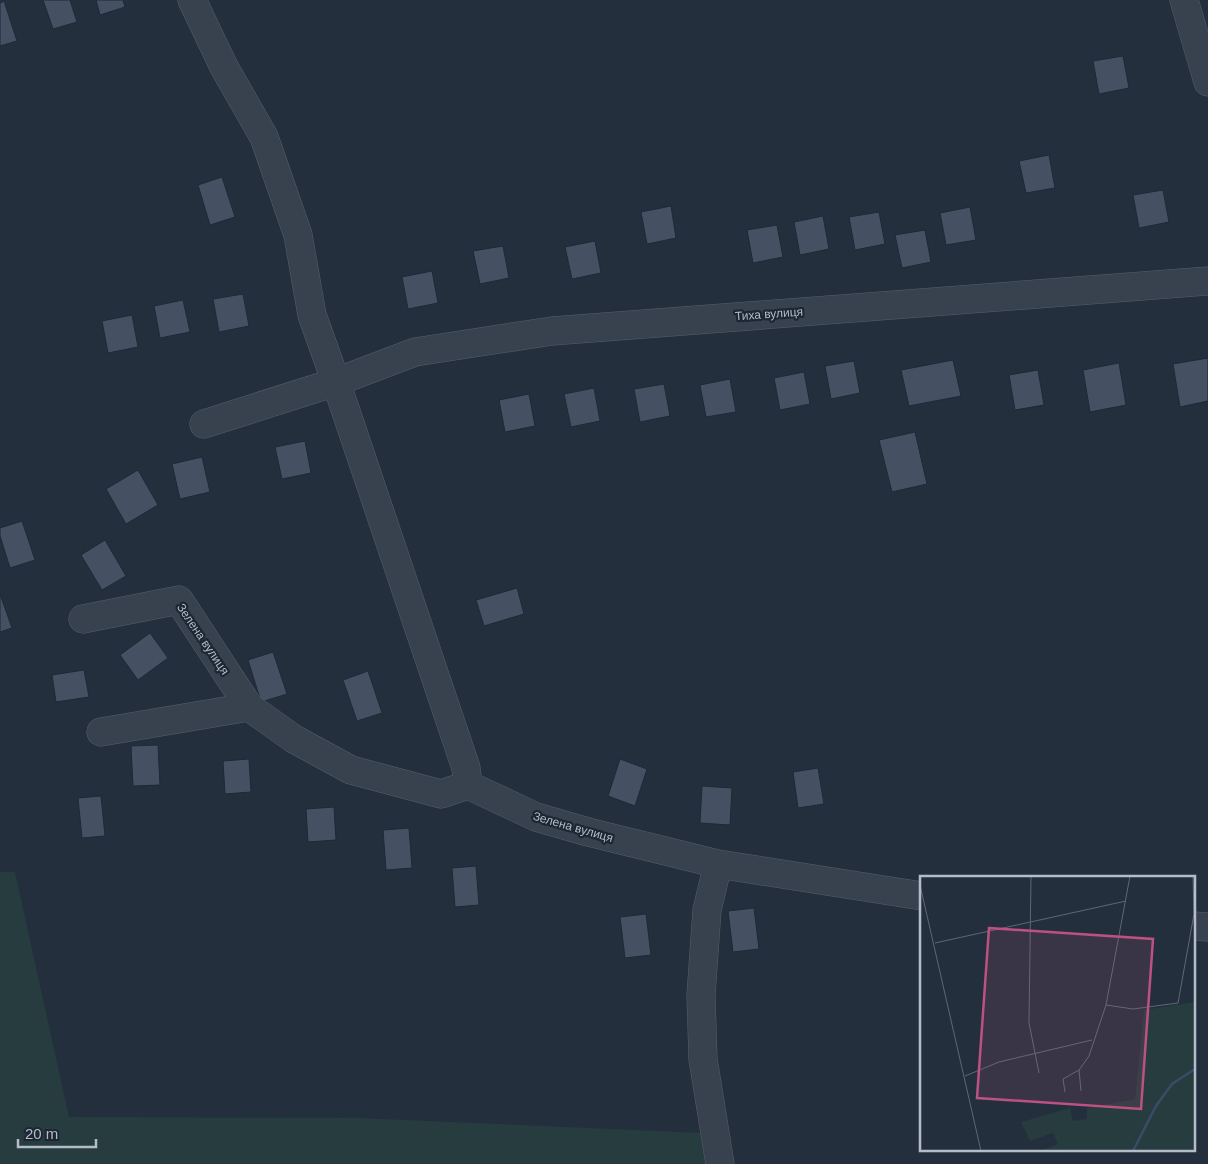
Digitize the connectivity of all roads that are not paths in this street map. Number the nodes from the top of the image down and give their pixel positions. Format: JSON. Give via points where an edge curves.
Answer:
{"nodes":[{"id":1,"x":192,"y":0,"type":"edge"},
{"id":2,"x":1184,"y":0,"type":"edge"},
{"id":3,"x":1208,"y":82,"type":"edge"},
{"id":4,"x":1208,"y":282,"type":"edge"},
{"id":5,"x":336,"y":382,"type":"junction"},
{"id":6,"x":204,"y":424,"type":"dead end"},
{"id":7,"x":83,"y":619,"type":"dead end"},
{"id":8,"x":249,"y":707,"type":"junction"},
{"id":9,"x":100,"y":732,"type":"dead end"},
{"id":10,"x":468,"y":785,"type":"junction"},
{"id":11,"x":718,"y":864,"type":"junction"},
{"id":12,"x":920,"y":896,"type":"edge"},
{"id":13,"x":720,"y":1164,"type":"edge"}],
"edges":[{"from":1,"to":5,"type":"street","via":[[224,67],[264,137],[298,235],[312,315]]},
{"from":2,"to":3,"type":"street"},
{"from":4,"to":5,"type":"street","name":"Тиха вулиця","via":[[552,331],[415,352]]},
{"from":5,"to":6,"type":"street","name":"Тиха вулиця"},
{"from":5,"to":10,"type":"street","via":[[466,768]]},
{"from":7,"to":8,"type":"street","name":"Зелена вулиця","via":[[179,600]]},
{"from":8,"to":9,"type":"street"},
{"from":8,"to":10,"type":"street","name":"Зелена вулиця","via":[[294,739],[352,770],[440,794]]},
{"from":10,"to":11,"type":"street","name":"Зелена вулиця","via":[[536,817]]},
{"from":11,"to":12,"type":"street","name":"Зелена вулиця"},
{"from":11,"to":13,"type":"street","via":[[706,910],[701,995],[703,1059]]}]}
